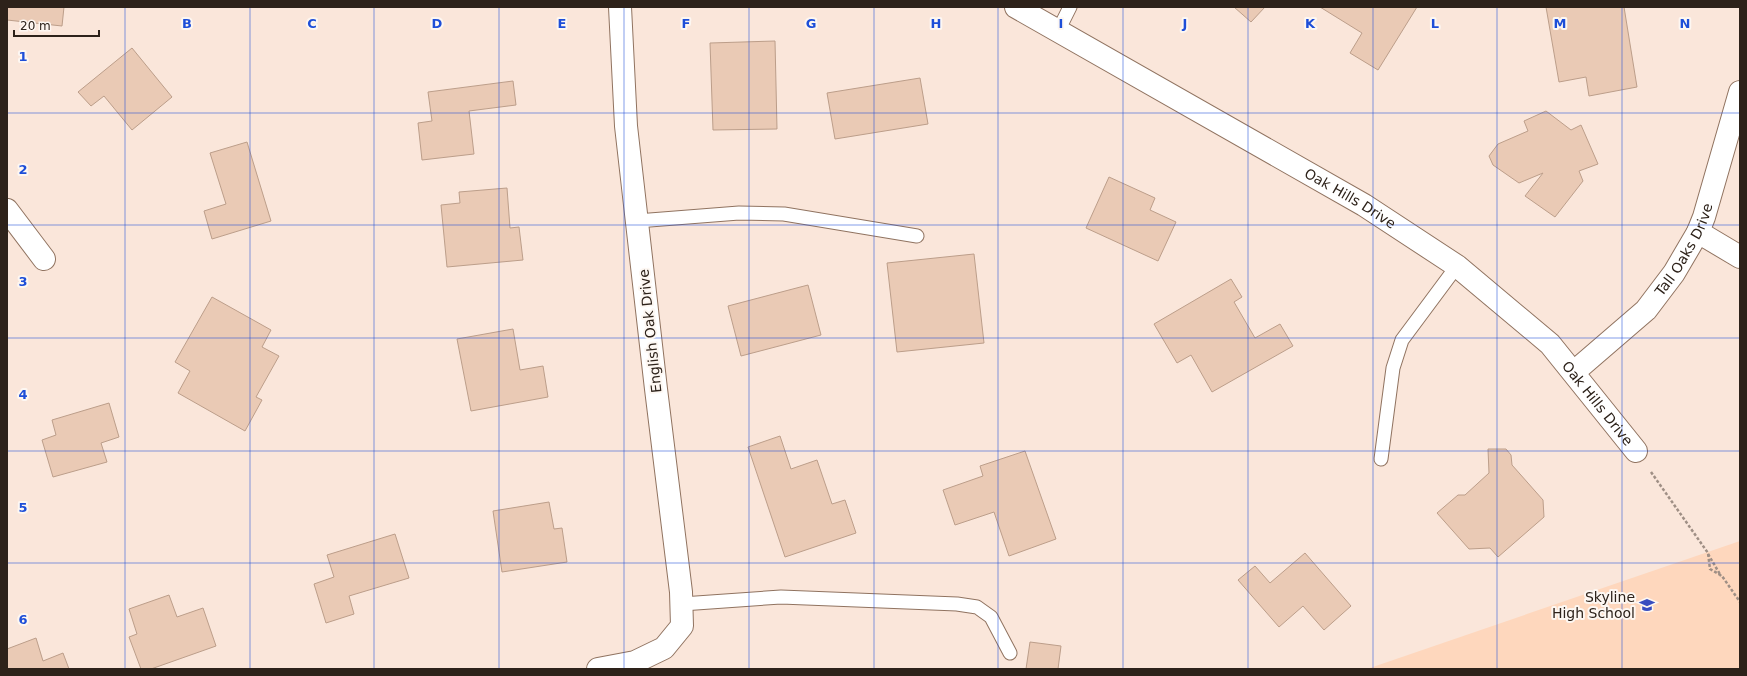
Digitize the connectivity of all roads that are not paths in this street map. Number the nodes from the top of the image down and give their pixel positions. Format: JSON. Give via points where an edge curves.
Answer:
{"nodes":[{"id":1,"x":620,"y":7,"type":"edge"},
{"id":2,"x":1016,"y":7,"type":"edge"},
{"id":3,"x":1070,"y":7,"type":"edge"},
{"id":4,"x":1058,"y":31,"type":"junction"},
{"id":5,"x":1740,"y":92,"type":"edge"},
{"id":6,"x":7,"y":210,"type":"edge"},
{"id":7,"x":637,"y":221,"type":"junction"},
{"id":8,"x":1698,"y":232,"type":"junction"},
{"id":9,"x":917,"y":236,"type":"dead end"},
{"id":10,"x":1740,"y":257,"type":"edge"},
{"id":11,"x":44,"y":259,"type":"dead end"},
{"id":12,"x":1457,"y":266,"type":"junction"},
{"id":13,"x":1574,"y":372,"type":"junction"},
{"id":14,"x":1636,"y":451,"type":"dead end"},
{"id":15,"x":1381,"y":459,"type":"dead end"},
{"id":16,"x":682,"y":604,"type":"junction"},
{"id":17,"x":1010,"y":653,"type":"dead end"},
{"id":18,"x":598,"y":669,"type":"edge"}],
"edges":[{"from":1,"to":7,"type":"street","name":"English Oak Drive","via":[[626,126]]},
{"from":2,"to":4,"type":"street","name":"Oak Hills Drive"},
{"from":3,"to":4,"type":"lane"},
{"from":4,"to":12,"type":"street","name":"Oak Hills Drive","via":[[1364,205]]},
{"from":5,"to":8,"type":"street","name":"Tall Oaks Drive"},
{"from":6,"to":11,"type":"street"},
{"from":7,"to":9,"type":"lane","via":[[739,213],[784,214]]},
{"from":7,"to":16,"type":"street","name":"English Oak Drive"},
{"from":8,"to":10,"type":"street"},
{"from":8,"to":13,"type":"street","name":"Tall Oaks Drive","via":[[1674,273],[1646,310]]},
{"from":12,"to":13,"type":"street","name":"Oak Hills Drive","via":[[1550,344]]},
{"from":12,"to":15,"type":"lane","via":[[1402,340],[1393,368]]},
{"from":13,"to":14,"type":"street","name":"Oak Hills Drive"},
{"from":16,"to":17,"type":"lane","via":[[781,598],[957,604],[977,607],[991,616]]},
{"from":16,"to":18,"type":"street","name":"English Oak Drive","via":[[682,626],[664,648],[635,662]]}]}
